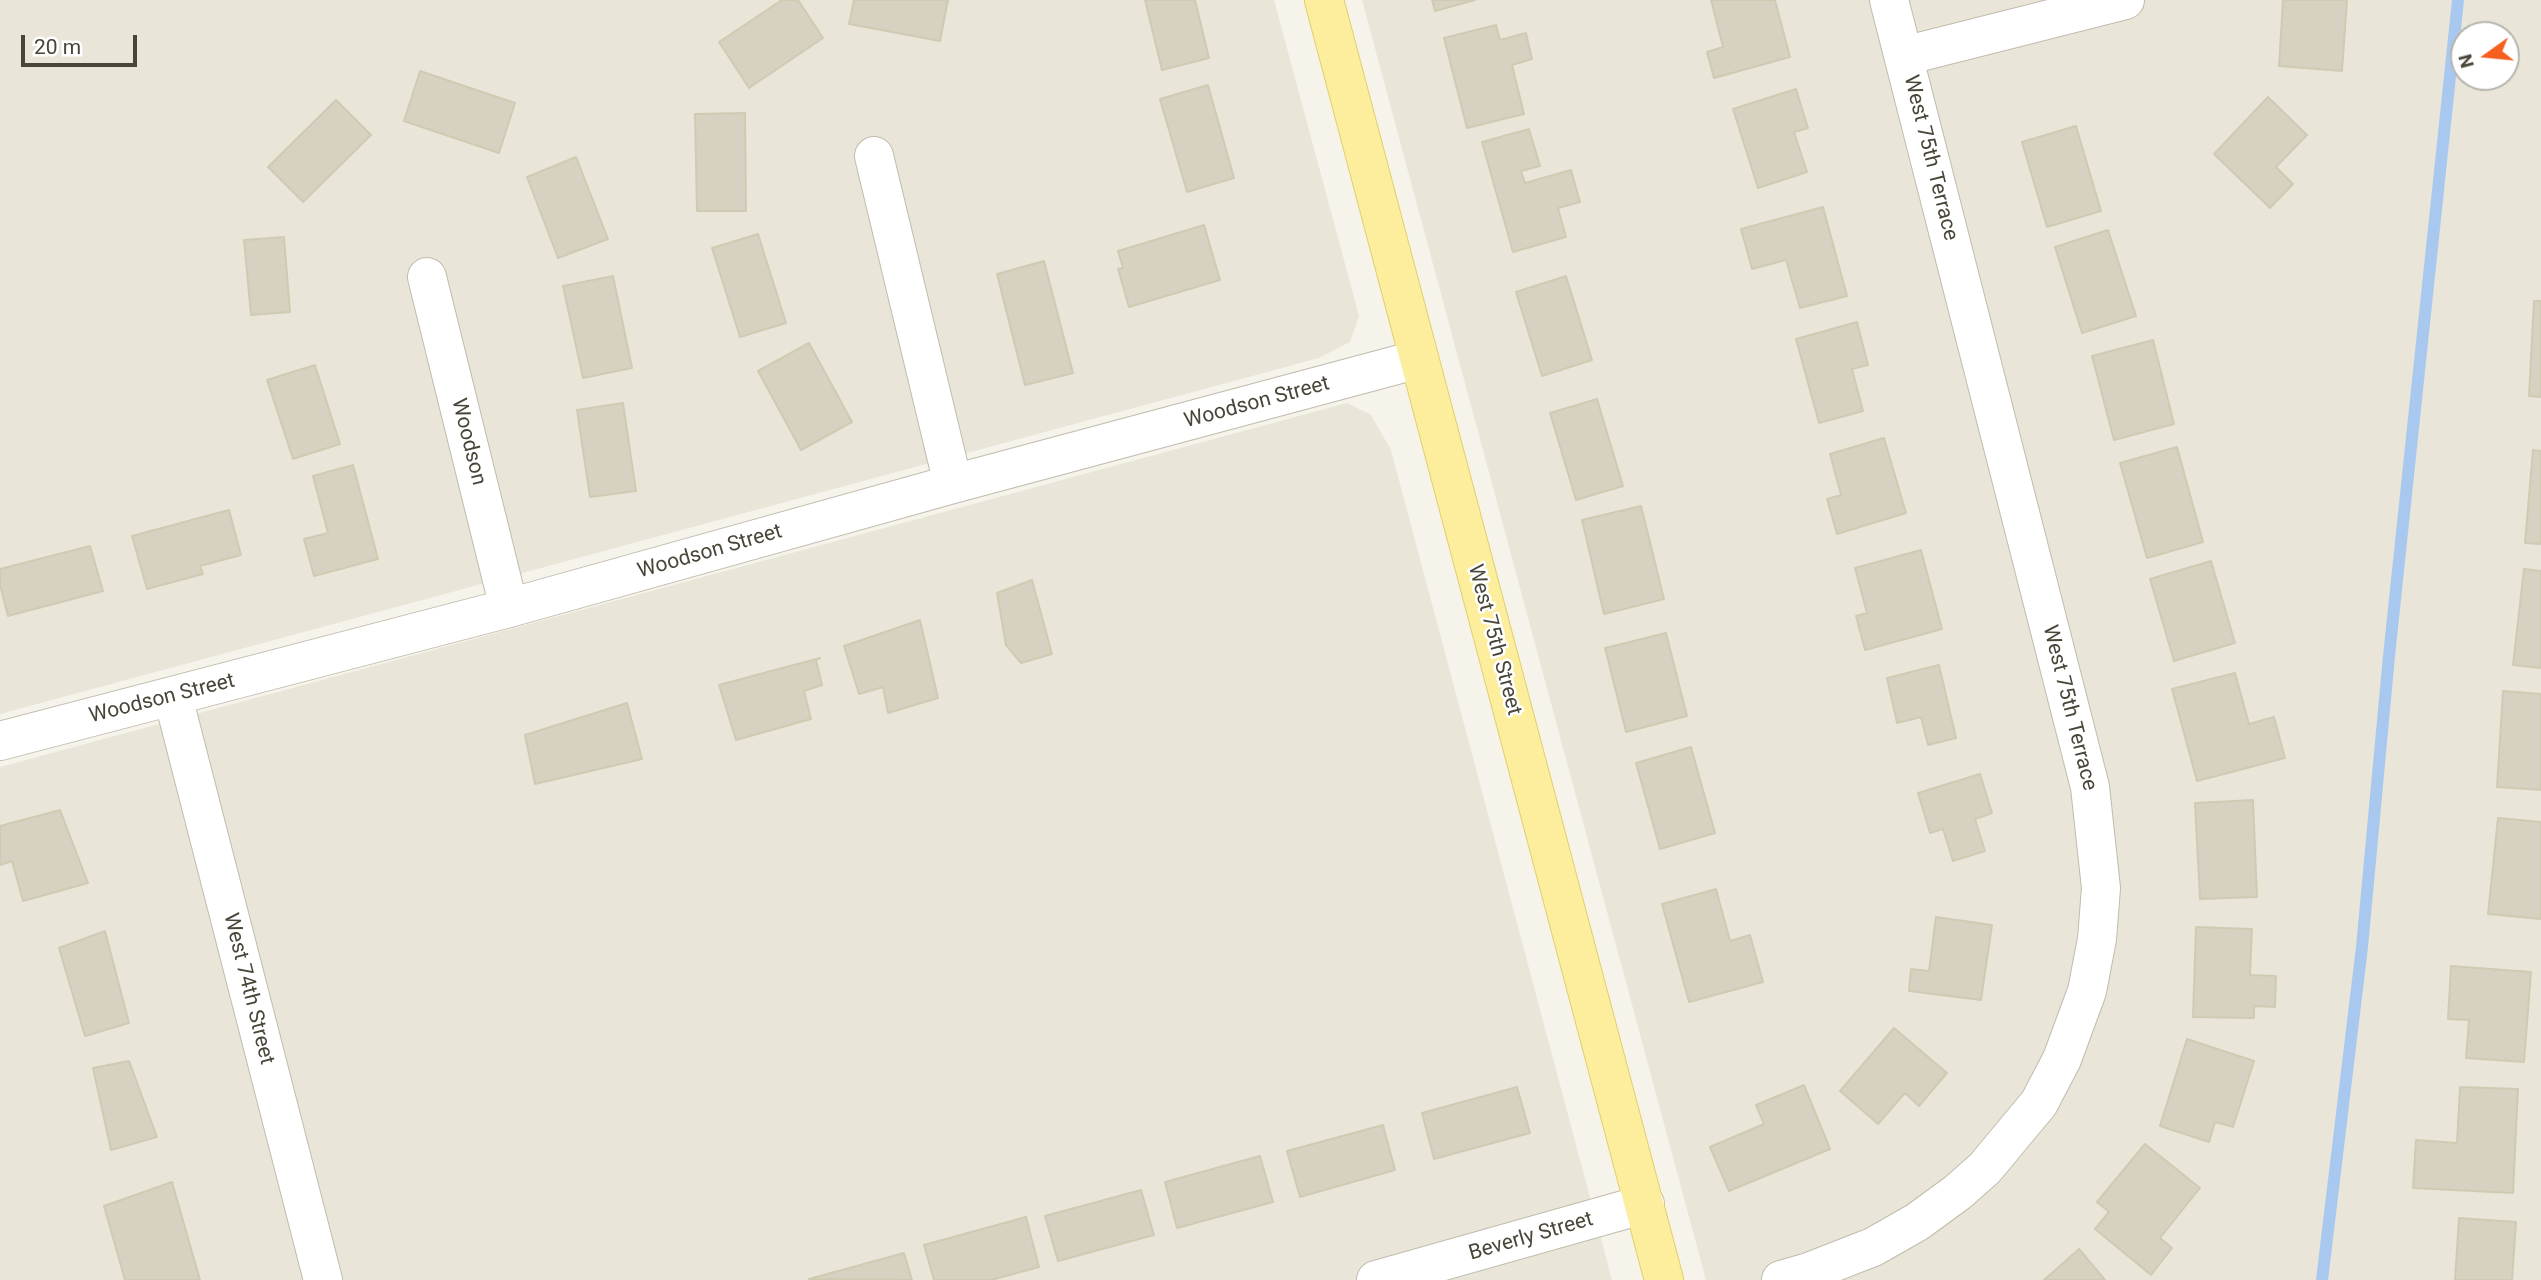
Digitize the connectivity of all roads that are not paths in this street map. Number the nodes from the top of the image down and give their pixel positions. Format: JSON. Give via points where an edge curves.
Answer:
{"nodes":[{"id":1,"x":1324,"y":0,"type":"edge"},
{"id":2,"x":1889,"y":0,"type":"edge"},
{"id":3,"x":2125,"y":0,"type":"edge"},
{"id":4,"x":1904,"y":56,"type":"junction"},
{"id":5,"x":874,"y":156,"type":"dead end"},
{"id":6,"x":427,"y":277,"type":"dead end"},
{"id":7,"x":1419,"y":359,"type":"junction"},
{"id":8,"x":953,"y":484,"type":"junction"},
{"id":9,"x":509,"y":608,"type":"junction"},
{"id":10,"x":173,"y":697,"type":"junction"},
{"id":11,"x":0,"y":741,"type":"edge"},
{"id":12,"x":1645,"y":1204,"type":"junction"},
{"id":13,"x":323,"y":1280,"type":"edge"},
{"id":14,"x":1377,"y":1280,"type":"edge"},
{"id":15,"x":1664,"y":1280,"type":"edge"},
{"id":16,"x":1781,"y":1280,"type":"edge"}],
"edges":[{"from":1,"to":7,"type":"main road","name":"West 75th Street"},
{"from":2,"to":4,"type":"street","name":"West 75th Terrace"},
{"from":3,"to":4,"type":"street"},
{"from":4,"to":16,"type":"street","name":"West 75th Terrace","via":[[2090,787],[2101,888],[2098,939],[2087,991],[2062,1059],[2039,1103],[1985,1168],[1917,1222],[1884,1241]]},
{"from":5,"to":8,"type":"street"},
{"from":6,"to":9,"type":"street","name":"Woodson"},
{"from":7,"to":8,"type":"street","name":"Woodson Street"},
{"from":7,"to":12,"type":"main road","name":"West 75th Street"},
{"from":8,"to":9,"type":"street","name":"Woodson Street"},
{"from":9,"to":10,"type":"street","name":"Woodson Street"},
{"from":10,"to":11,"type":"street","name":"Woodson Street"},
{"from":10,"to":13,"type":"street","name":"West 74th Street"},
{"from":12,"to":14,"type":"street","name":"Beverly Street"},
{"from":12,"to":15,"type":"main road","name":"West 75th Street"}]}
